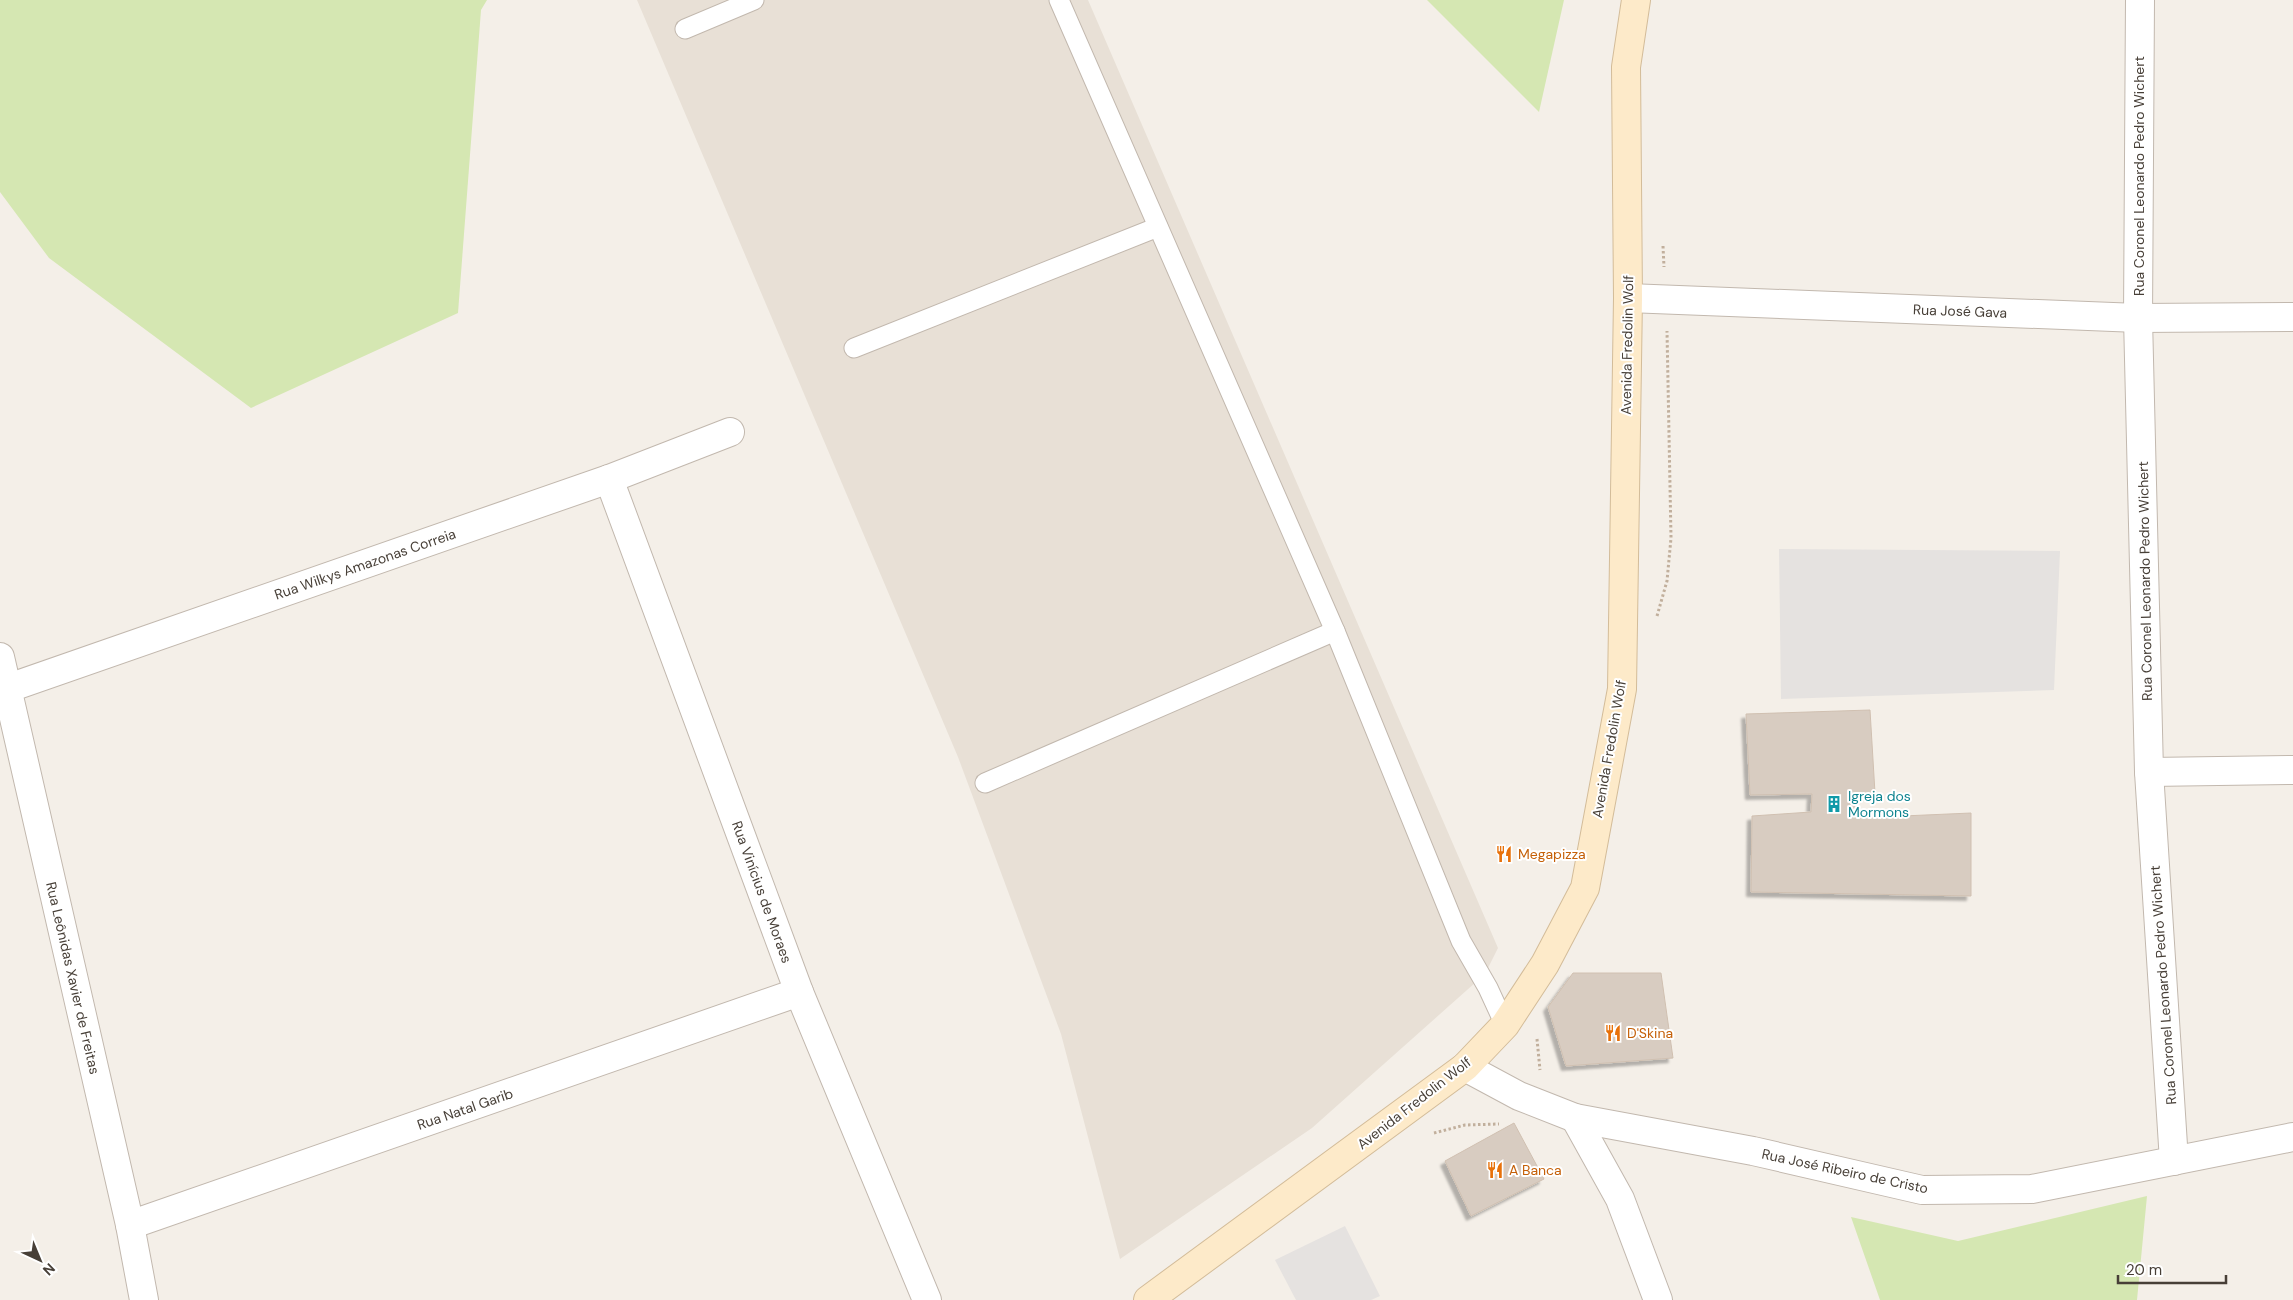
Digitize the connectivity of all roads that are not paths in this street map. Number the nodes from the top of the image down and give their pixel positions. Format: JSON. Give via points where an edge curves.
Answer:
{"nodes":[{"id":1,"x":754,"y":0,"type":"edge"},
{"id":2,"x":1059,"y":0,"type":"edge"},
{"id":3,"x":1636,"y":0,"type":"edge"},
{"id":4,"x":2140,"y":0,"type":"edge"},
{"id":5,"x":685,"y":29,"type":"dead end"},
{"id":6,"x":1158,"y":227,"type":"junction"},
{"id":7,"x":1628,"y":298,"type":"junction"},
{"id":8,"x":2293,"y":317,"type":"edge"},
{"id":9,"x":2138,"y":318,"type":"junction"},
{"id":10,"x":854,"y":348,"type":"dead end"},
{"id":11,"x":730,"y":432,"type":"dead end"},
{"id":12,"x":610,"y":478,"type":"junction"},
{"id":13,"x":1335,"y":631,"type":"junction"},
{"id":14,"x":0,"y":657,"type":"edge"},
{"id":15,"x":3,"y":690,"type":"edge"},
{"id":16,"x":2293,"y":770,"type":"edge"},
{"id":17,"x":2149,"y":772,"type":"junction"},
{"id":18,"x":985,"y":783,"type":"dead end"},
{"id":19,"x":799,"y":992,"type":"junction"},
{"id":20,"x":1505,"y":1026,"type":"junction"},
{"id":21,"x":1465,"y":1067,"type":"junction"},
{"id":22,"x":1575,"y":1118,"type":"junction"},
{"id":23,"x":2293,"y":1137,"type":"edge"},
{"id":24,"x":2174,"y":1161,"type":"junction"},
{"id":25,"x":130,"y":1225,"type":"junction"},
{"id":26,"x":144,"y":1300,"type":"edge"},
{"id":27,"x":927,"y":1300,"type":"edge"},
{"id":28,"x":1148,"y":1300,"type":"edge"},
{"id":29,"x":1658,"y":1300,"type":"edge"}],
"edges":[{"from":1,"to":5,"type":"lane"},
{"from":2,"to":6,"type":"lane"},
{"from":3,"to":7,"type":"main road","name":"Avenida Fredolin Wolf","via":[[1626,67]]},
{"from":4,"to":9,"type":"street","name":"Rua Coronel Leonardo Pedro Wichert"},
{"from":6,"to":10,"type":"lane"},
{"from":6,"to":13,"type":"lane"},
{"from":7,"to":9,"type":"street","name":"Rua José Gava"},
{"from":7,"to":20,"type":"main road","name":"Avenida Fredolin Wolf","via":[[1622,689],[1585,888],[1546,964]]},
{"from":8,"to":9,"type":"street","name":"Rua José Gava"},
{"from":9,"to":17,"type":"street","name":"Rua Coronel Leonardo Pedro Wichert"},
{"from":11,"to":12,"type":"street","name":"Rua Wilkys Amazonas Correia"},
{"from":12,"to":15,"type":"street","name":"Rua Wilkys Amazonas Correia"},
{"from":12,"to":19,"type":"street","name":"Rua Vinícius de Moraes"},
{"from":13,"to":18,"type":"lane"},
{"from":13,"to":20,"type":"lane","via":[[1461,941]]},
{"from":14,"to":15,"type":"street","name":"Rua Leônidas Xavier de Freitas"},
{"from":15,"to":25,"type":"street","name":"Rua Leônidas Xavier de Freitas"},
{"from":16,"to":17,"type":"street"},
{"from":17,"to":24,"type":"street","name":"Rua Coronel Leonardo Pedro Wichert"},
{"from":19,"to":25,"type":"street","name":"Rua Natal Garib"},
{"from":19,"to":27,"type":"street","name":"Rua Vinícius de Moraes"},
{"from":20,"to":21,"type":"main road","name":"Avenida Fredolin Wolf"},
{"from":21,"to":22,"type":"street","name":"Rua José Ribeiro de Cristo","via":[[1520,1096]]},
{"from":21,"to":28,"type":"main road","name":"Avenida Fredolin Wolf"},
{"from":22,"to":24,"type":"street","name":"Rua José Ribeiro de Cristo","via":[[1753,1151],[1922,1190],[2032,1189]]},
{"from":22,"to":29,"type":"street","via":[[1620,1199]]},
{"from":23,"to":24,"type":"street","name":"Rua José Ribeiro de Cristo"},
{"from":25,"to":26,"type":"street","name":"Rua Leônidas Xavier de Freitas"}]}
